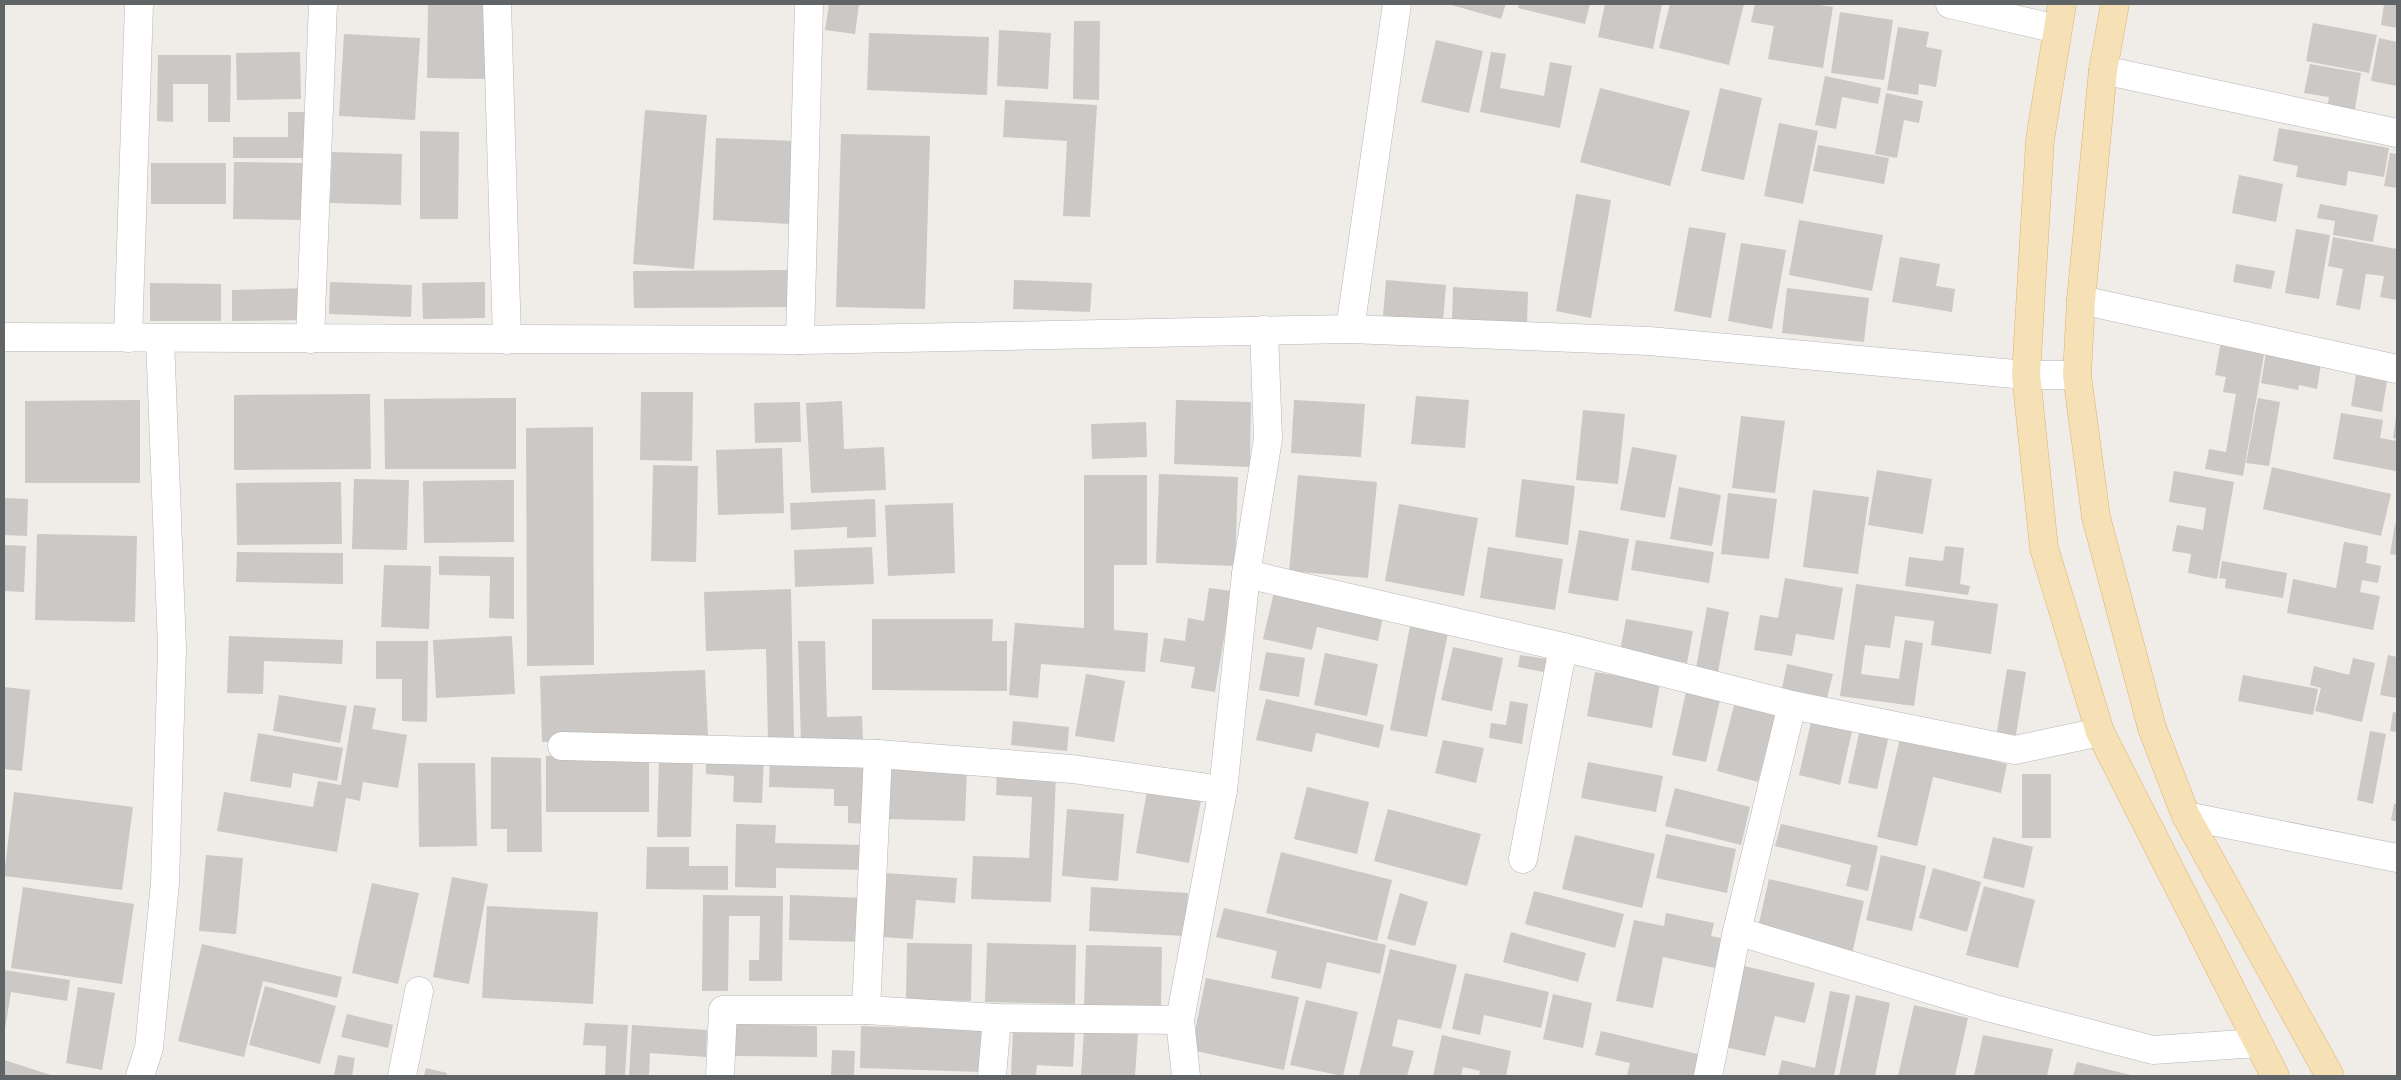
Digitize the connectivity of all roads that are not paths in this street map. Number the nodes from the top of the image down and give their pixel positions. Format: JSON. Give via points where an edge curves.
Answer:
{"nodes":[{"id":1,"x":139,"y":4,"type":"edge"},
{"id":2,"x":323,"y":4,"type":"edge"},
{"id":3,"x":497,"y":4,"type":"edge"},
{"id":4,"x":809,"y":4,"type":"edge"},
{"id":5,"x":1397,"y":4,"type":"edge"},
{"id":6,"x":1950,"y":4,"type":"edge"},
{"id":7,"x":2115,"y":4,"type":"edge"},
{"id":8,"x":2059,"y":16,"type":"edge"},
{"id":9,"x":2103,"y":70,"type":"junction"},
{"id":10,"x":2397,"y":133,"type":"edge"},
{"id":11,"x":2081,"y":300,"type":"junction"},
{"id":12,"x":1350,"y":329,"type":"junction"},
{"id":13,"x":1264,"y":330,"type":"junction"},
{"id":14,"x":4,"y":337,"type":"edge"},
{"id":15,"x":128,"y":338,"type":"junction"},
{"id":16,"x":160,"y":338,"type":"junction"},
{"id":17,"x":310,"y":339,"type":"junction"},
{"id":18,"x":507,"y":340,"type":"junction"},
{"id":19,"x":800,"y":340,"type":"junction"},
{"id":20,"x":2397,"y":369,"type":"edge"},
{"id":21,"x":2026,"y":375,"type":"junction"},
{"id":22,"x":2077,"y":375,"type":"junction"},
{"id":23,"x":1246,"y":574,"type":"junction"},
{"id":24,"x":1563,"y":647,"type":"junction"},
{"id":25,"x":1792,"y":705,"type":"junction"},
{"id":26,"x":2100,"y":732,"type":"junction"},
{"id":27,"x":562,"y":746,"type":"dead end"},
{"id":28,"x":878,"y":754,"type":"junction"},
{"id":29,"x":1223,"y":790,"type":"junction"},
{"id":30,"x":2186,"y":816,"type":"junction"},
{"id":31,"x":2397,"y":858,"type":"edge"},
{"id":32,"x":1523,"y":859,"type":"dead end"},
{"id":33,"x":1737,"y":931,"type":"junction"},
{"id":34,"x":419,"y":991,"type":"dead end"},
{"id":35,"x":866,"y":1010,"type":"junction"},
{"id":36,"x":997,"y":1018,"type":"junction"},
{"id":37,"x":1180,"y":1020,"type":"junction"},
{"id":38,"x":2258,"y":1043,"type":"junction"},
{"id":39,"x":1190,"y":1075,"type":"edge"},
{"id":40,"x":140,"y":1076,"type":"edge"},
{"id":41,"x":402,"y":1076,"type":"edge"},
{"id":42,"x":720,"y":1076,"type":"edge"},
{"id":43,"x":992,"y":1076,"type":"edge"},
{"id":44,"x":1708,"y":1076,"type":"edge"},
{"id":45,"x":2275,"y":1076,"type":"edge"},
{"id":46,"x":2330,"y":1076,"type":"edge"}],
"edges":[{"from":1,"to":15,"type":"street"},
{"from":2,"to":17,"type":"street"},
{"from":3,"to":18,"type":"street"},
{"from":4,"to":19,"type":"street"},
{"from":5,"to":12,"type":"street"},
{"from":6,"to":8,"type":"street"},
{"from":7,"to":9,"type":"main road"},
{"from":8,"to":21,"type":"main road","via":[[2040,140]]},
{"from":9,"to":10,"type":"street"},
{"from":9,"to":11,"type":"main road"},
{"from":11,"to":20,"type":"street"},
{"from":11,"to":22,"type":"main road"},
{"from":12,"to":13,"type":"street"},
{"from":12,"to":21,"type":"street","via":[[1649,341]]},
{"from":13,"to":19,"type":"street"},
{"from":13,"to":23,"type":"street","via":[[1268,439]]},
{"from":14,"to":15,"type":"street"},
{"from":15,"to":16,"type":"street"},
{"from":16,"to":17,"type":"street"},
{"from":16,"to":40,"type":"street","via":[[172,648],[165,884],[149,1048]]},
{"from":17,"to":18,"type":"street"},
{"from":18,"to":19,"type":"street"},
{"from":21,"to":22,"type":"street"},
{"from":21,"to":26,"type":"main road","via":[[2044,548]]},
{"from":22,"to":30,"type":"main road","via":[[2096,517],[2152,728]]},
{"from":23,"to":24,"type":"street"},
{"from":23,"to":29,"type":"street"},
{"from":24,"to":25,"type":"street"},
{"from":24,"to":32,"type":"street"},
{"from":25,"to":26,"type":"street","via":[[2015,750]]},
{"from":25,"to":33,"type":"street"},
{"from":26,"to":38,"type":"main road"},
{"from":27,"to":28,"type":"street"},
{"from":28,"to":29,"type":"street","via":[[1072,769]]},
{"from":28,"to":35,"type":"street"},
{"from":29,"to":37,"type":"street"},
{"from":30,"to":31,"type":"street"},
{"from":30,"to":46,"type":"main road"},
{"from":33,"to":38,"type":"street","via":[[1991,1008],[2153,1050]]},
{"from":33,"to":44,"type":"street"},
{"from":34,"to":41,"type":"street"},
{"from":35,"to":36,"type":"street"},
{"from":35,"to":42,"type":"street","via":[[723,1010]]},
{"from":36,"to":37,"type":"street"},
{"from":36,"to":43,"type":"street"},
{"from":37,"to":39,"type":"street"},
{"from":38,"to":45,"type":"main road"}]}
